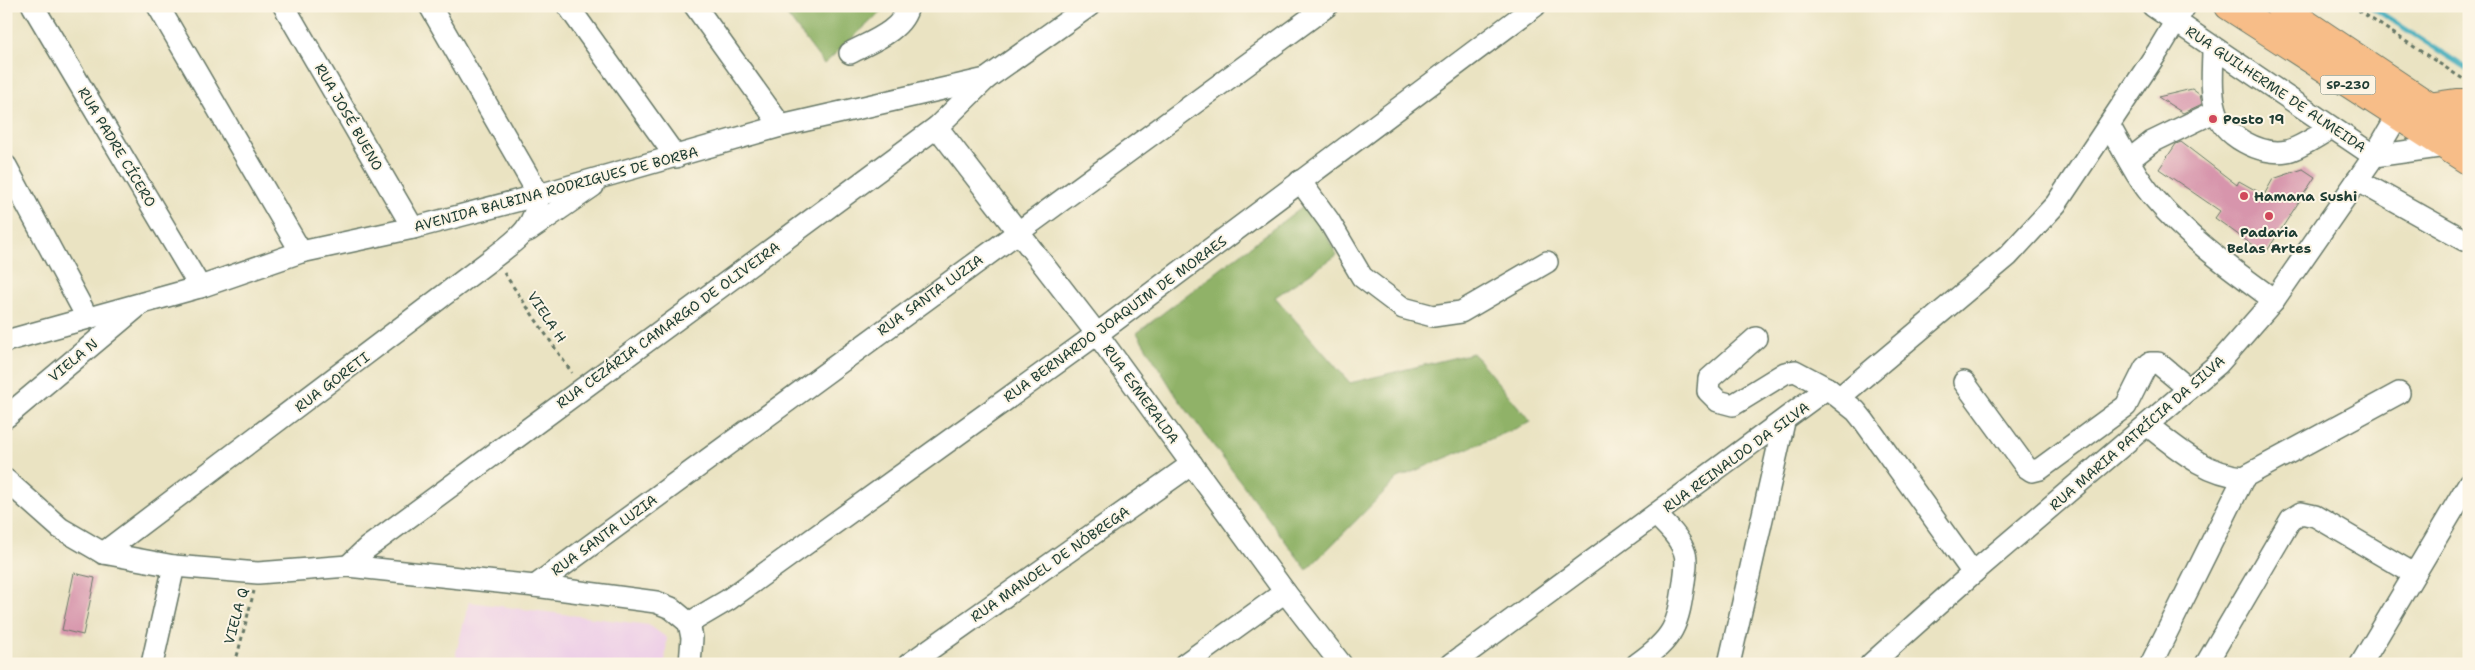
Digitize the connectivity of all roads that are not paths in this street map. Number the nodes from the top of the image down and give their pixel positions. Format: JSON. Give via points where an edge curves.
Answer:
{"nodes":[{"id":1,"x":33,"y":6,"type":"edge"},
{"id":2,"x":158,"y":6,"type":"edge"},
{"id":3,"x":284,"y":6,"type":"edge"},
{"id":4,"x":430,"y":6,"type":"edge"},
{"id":5,"x":568,"y":6,"type":"edge"},
{"id":6,"x":695,"y":6,"type":"edge"},
{"id":7,"x":908,"y":6,"type":"edge"},
{"id":8,"x":1089,"y":6,"type":"edge"},
{"id":9,"x":1327,"y":6,"type":"edge"},
{"id":10,"x":1535,"y":6,"type":"edge"},
{"id":11,"x":2153,"y":6,"type":"edge"},
{"id":12,"x":2229,"y":6,"type":"edge"},
{"id":13,"x":2279,"y":6,"type":"edge"},
{"id":14,"x":2180,"y":14,"type":"edge"},
{"id":15,"x":2213,"y":48,"type":"junction"},
{"id":16,"x":850,"y":53,"type":"dead end"},
{"id":17,"x":986,"y":79,"type":"junction"},
{"id":18,"x":2469,"y":103,"type":"edge"},
{"id":19,"x":2427,"y":106,"type":"junction"},
{"id":20,"x":2216,"y":111,"type":"junction"},
{"id":21,"x":2397,"y":117,"type":"junction"},
{"id":22,"x":2108,"y":125,"type":"junction"},
{"id":23,"x":781,"y":126,"type":"junction"},
{"id":24,"x":937,"y":127,"type":"junction"},
{"id":25,"x":2332,"y":128,"type":"junction"},
{"id":26,"x":2458,"y":139,"type":"edge"},
{"id":27,"x":2374,"y":156,"type":"junction"},
{"id":28,"x":676,"y":157,"type":"junction"},
{"id":29,"x":2129,"y":160,"type":"junction"},
{"id":30,"x":2469,"y":161,"type":"edge"},
{"id":31,"x":6,"y":166,"type":"edge"},
{"id":32,"x":610,"y":175,"type":"junction"},
{"id":33,"x":2357,"y":180,"type":"junction"},
{"id":34,"x":1300,"y":181,"type":"junction"},
{"id":35,"x":539,"y":195,"type":"junction"},
{"id":36,"x":414,"y":228,"type":"junction"},
{"id":37,"x":1018,"y":231,"type":"junction"},
{"id":38,"x":525,"y":232,"type":"junction"},
{"id":39,"x":2464,"y":240,"type":"dead end"},
{"id":40,"x":301,"y":252,"type":"junction"},
{"id":41,"x":1547,"y":262,"type":"dead end"},
{"id":42,"x":200,"y":287,"type":"junction"},
{"id":43,"x":2274,"y":300,"type":"junction"},
{"id":44,"x":141,"y":304,"type":"junction"},
{"id":45,"x":87,"y":317,"type":"junction"},
{"id":46,"x":1098,"y":334,"type":"junction"},
{"id":47,"x":1756,"y":338,"type":"dead end"},
{"id":48,"x":6,"y":341,"type":"edge"},
{"id":49,"x":1964,"y":382,"type":"dead end"},
{"id":50,"x":2190,"y":389,"type":"junction"},
{"id":51,"x":1834,"y":393,"type":"junction"},
{"id":52,"x":2399,"y":393,"type":"dead end"},
{"id":53,"x":6,"y":417,"type":"edge"},
{"id":54,"x":1784,"y":422,"type":"junction"},
{"id":55,"x":2147,"y":425,"type":"junction"},
{"id":56,"x":1192,"y":464,"type":"junction"},
{"id":57,"x":2244,"y":477,"type":"junction"},
{"id":58,"x":6,"y":480,"type":"edge"},
{"id":59,"x":2469,"y":483,"type":"edge"},
{"id":60,"x":1656,"y":515,"type":"junction"},
{"id":61,"x":104,"y":553,"type":"junction"},
{"id":62,"x":174,"y":566,"type":"junction"},
{"id":63,"x":348,"y":566,"type":"junction"},
{"id":64,"x":1973,"y":573,"type":"junction"},
{"id":65,"x":2414,"y":574,"type":"junction"},
{"id":66,"x":535,"y":586,"type":"junction"},
{"id":67,"x":1286,"y":592,"type":"junction"},
{"id":68,"x":689,"y":623,"type":"junction"},
{"id":69,"x":152,"y":664,"type":"edge"},
{"id":70,"x":690,"y":664,"type":"edge"},
{"id":71,"x":909,"y":664,"type":"edge"},
{"id":72,"x":1185,"y":664,"type":"edge"},
{"id":73,"x":1341,"y":664,"type":"edge"},
{"id":74,"x":1452,"y":664,"type":"edge"},
{"id":75,"x":1637,"y":664,"type":"edge"},
{"id":76,"x":1729,"y":664,"type":"edge"},
{"id":77,"x":1871,"y":664,"type":"edge"},
{"id":78,"x":2151,"y":664,"type":"edge"},
{"id":79,"x":2206,"y":664,"type":"edge"},
{"id":80,"x":2361,"y":664,"type":"edge"}],
"edges":[{"from":1,"to":42,"type":"street","name":"RUA PADRE CÍCERO"},
{"from":2,"to":40,"type":"street"},
{"from":3,"to":36,"type":"street","name":"RUA JOSÉ BUENO"},
{"from":4,"to":35,"type":"street"},
{"from":5,"to":28,"type":"street"},
{"from":6,"to":23,"type":"street"},
{"from":7,"to":16,"type":"street","via":[[902,21]]},
{"from":8,"to":17,"type":"street","name":"AVENIDA BALBINA RODRIGUES DE BORBA"},
{"from":9,"to":37,"type":"street","name":"RUA SANTA LUZIA"},
{"from":10,"to":34,"type":"street","name":"RUA BERNARDO JOAQUIM DE MORAES"},
{"from":11,"to":14,"type":"street","name":"RUA GUILHERME DE ALMEIDA"},
{"from":12,"to":21,"type":"highway","number":"SP-230"},
{"from":13,"to":19,"type":"highway","number":"SP-230"},
{"from":14,"to":15,"type":"street","name":"RUA GUILHERME DE ALMEIDA"},
{"from":14,"to":22,"type":"street","name":"RUA REINALDO DA SILVA"},
{"from":15,"to":20,"type":"street","via":[[2212,86]]},
{"from":15,"to":25,"type":"street","name":"RUA GUILHERME DE ALMEIDA"},
{"from":17,"to":23,"type":"street","name":"AVENIDA BALBINA RODRIGUES DE BORBA"},
{"from":17,"to":24,"type":"street","name":"RUA CEZÁRIA CAMARGO DE OLIVEIRA"},
{"from":18,"to":19,"type":"highway"},
{"from":19,"to":21,"type":"highway"},
{"from":19,"to":26,"type":"highway","number":"SP-230"},
{"from":20,"to":25,"type":"street","via":[[2231,133],[2251,148],[2287,151]]},
{"from":20,"to":29,"type":"street","via":[[2152,142]]},
{"from":21,"to":26,"type":"highway","number":"SP-230"},
{"from":21,"to":27,"type":"street","name":"RUA MARIA PATRÍCIA DA SILVA"},
{"from":22,"to":29,"type":"street"},
{"from":22,"to":51,"type":"street","name":"RUA REINALDO DA SILVA","via":[[2056,204],[2008,256]]},
{"from":23,"to":28,"type":"street","name":"AVENIDA BALBINA RODRIGUES DE BORBA"},
{"from":24,"to":37,"type":"street","name":"RUA ESMERALDA"},
{"from":24,"to":63,"type":"street","name":"RUA CEZÁRIA CAMARGO DE OLIVEIRA","via":[[367,548]]},
{"from":25,"to":27,"type":"street","name":"RUA GUILHERME DE ALMEIDA"},
{"from":26,"to":27,"type":"street"},
{"from":26,"to":30,"type":"highway","number":"SP-230"},
{"from":27,"to":33,"type":"street","name":"RUA MARIA PATRÍCIA DA SILVA"},
{"from":28,"to":32,"type":"street","name":"AVENIDA BALBINA RODRIGUES DE BORBA"},
{"from":29,"to":43,"type":"street","via":[[2154,198],[2175,221],[2211,253]]},
{"from":31,"to":45,"type":"street"},
{"from":32,"to":35,"type":"street","name":"AVENIDA BALBINA RODRIGUES DE BORBA"},
{"from":32,"to":38,"type":"street"},
{"from":33,"to":39,"type":"street"},
{"from":33,"to":43,"type":"street","name":"RUA MARIA PATRÍCIA DA SILVA"},
{"from":34,"to":41,"type":"street","via":[[1329,221],[1362,277],[1403,308],[1433,316],[1461,312]]},
{"from":34,"to":46,"type":"street","name":"RUA BERNARDO JOAQUIM DE MORAES"},
{"from":35,"to":36,"type":"street","name":"AVENIDA BALBINA RODRIGUES DE BORBA"},
{"from":35,"to":38,"type":"street","name":"RUA GORETI","via":[[537,212]]},
{"from":36,"to":40,"type":"street","name":"AVENIDA BALBINA RODRIGUES DE BORBA"},
{"from":37,"to":46,"type":"street","name":"RUA ESMERALDA"},
{"from":37,"to":66,"type":"street","name":"RUA SANTA LUZIA"},
{"from":38,"to":61,"type":"street","name":"RUA GORETI"},
{"from":40,"to":42,"type":"street","name":"AVENIDA BALBINA RODRIGUES DE BORBA"},
{"from":42,"to":44,"type":"street","name":"AVENIDA BALBINA RODRIGUES DE BORBA"},
{"from":43,"to":50,"type":"street","name":"RUA MARIA PATRÍCIA DA SILVA","via":[[2218,364]]},
{"from":44,"to":45,"type":"street","name":"AVENIDA BALBINA RODRIGUES DE BORBA"},
{"from":44,"to":53,"type":"street","name":"VIELA N"},
{"from":45,"to":48,"type":"street","name":"AVENIDA BALBINA RODRIGUES DE BORBA"},
{"from":46,"to":56,"type":"street","name":"RUA ESMERALDA"},
{"from":46,"to":68,"type":"street","name":"RUA BERNARDO JOAQUIM DE MORAES","via":[[736,594]]},
{"from":47,"to":51,"type":"street","via":[[1709,379],[1708,391],[1718,401],[1733,405],[1785,373],[1795,371]]},
{"from":49,"to":50,"type":"street","via":[[2032,471],[2040,469],[2126,406],[2150,363],[2158,363]]},
{"from":50,"to":55,"type":"street","name":"RUA MARIA PATRÍCIA DA SILVA"},
{"from":51,"to":54,"type":"street","name":"RUA REINALDO DA SILVA"},
{"from":51,"to":64,"type":"street","via":[[1864,420]]},
{"from":52,"to":57,"type":"street"},
{"from":54,"to":60,"type":"street","name":"RUA REINALDO DA SILVA"},
{"from":54,"to":76,"type":"street"},
{"from":55,"to":57,"type":"street","via":[[2199,464],[2226,476]]},
{"from":55,"to":64,"type":"street","name":"RUA MARIA PATRÍCIA DA SILVA"},
{"from":56,"to":67,"type":"street","name":"RUA ESMERALDA"},
{"from":56,"to":71,"type":"street","name":"RUA MANOEL DE NÓBREGA"},
{"from":57,"to":78,"type":"street"},
{"from":58,"to":61,"type":"street","via":[[60,528]]},
{"from":59,"to":65,"type":"street"},
{"from":60,"to":74,"type":"street","name":"RUA REINALDO DA SILVA"},
{"from":60,"to":75,"type":"street","via":[[1678,538],[1685,553],[1683,587],[1673,632],[1660,647]]},
{"from":61,"to":62,"type":"street"},
{"from":62,"to":63,"type":"street","via":[[258,574]]},
{"from":62,"to":69,"type":"street"},
{"from":63,"to":66,"type":"street"},
{"from":64,"to":77,"type":"street","name":"RUA MARIA PATRÍCIA DA SILVA"},
{"from":65,"to":79,"type":"street","via":[[2315,516],[2301,513],[2291,519]]},
{"from":65,"to":80,"type":"street"},
{"from":66,"to":68,"type":"street","via":[[656,602]]},
{"from":67,"to":72,"type":"street"},
{"from":67,"to":73,"type":"street","name":"RUA ESMERALDA"},
{"from":68,"to":70,"type":"street","via":[[692,638]]}]}
